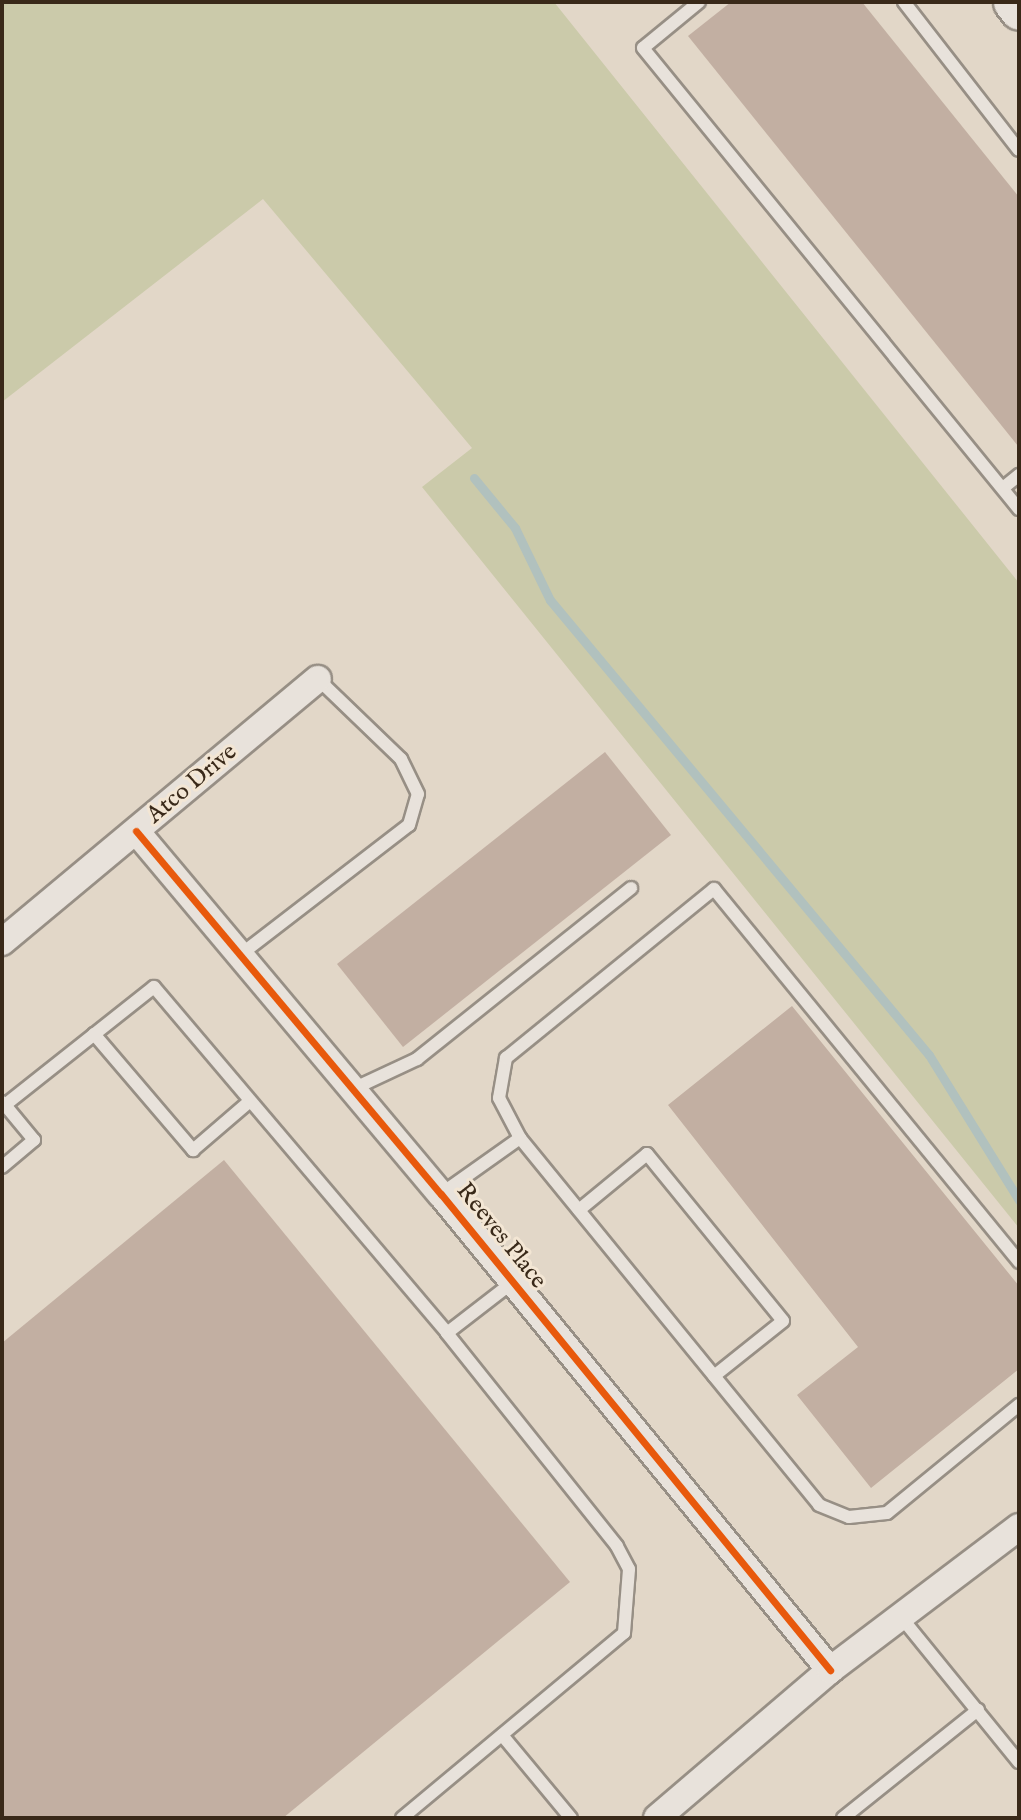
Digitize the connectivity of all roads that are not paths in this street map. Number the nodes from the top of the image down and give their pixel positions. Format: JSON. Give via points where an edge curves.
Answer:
{"nodes":[{"id":1,"x":699,"y":2,"type":"edge"},
{"id":2,"x":904,"y":2,"type":"edge"},
{"id":3,"x":1012,"y":2,"type":"edge"},
{"id":4,"x":1019,"y":11,"type":"edge"},
{"id":5,"x":1019,"y":150,"type":"edge"},
{"id":6,"x":1019,"y":475,"type":"edge"},
{"id":7,"x":1003,"y":488,"type":"junction"},
{"id":8,"x":1019,"y":509,"type":"edge"},
{"id":9,"x":318,"y":679,"type":"joint"},
{"id":10,"x":135,"y":831,"type":"junction"},
{"id":11,"x":631,"y":888,"type":"dead end"},
{"id":12,"x":2,"y":942,"type":"edge"},
{"id":13,"x":240,"y":955,"type":"junction"},
{"id":14,"x":94,"y":1034,"type":"junction"},
{"id":15,"x":353,"y":1089,"type":"junction"},
{"id":16,"x":250,"y":1101,"type":"junction"},
{"id":17,"x":3,"y":1103,"type":"edge"},
{"id":18,"x":520,"y":1138,"type":"junction"},
{"id":19,"x":2,"y":1167,"type":"edge"},
{"id":20,"x":441,"y":1194,"type":"junction"},
{"id":21,"x":579,"y":1210,"type":"junction"},
{"id":22,"x":1019,"y":1262,"type":"edge"},
{"id":23,"x":513,"y":1282,"type":"junction"},
{"id":24,"x":447,"y":1333,"type":"junction"},
{"id":25,"x":714,"y":1376,"type":"junction"},
{"id":26,"x":1019,"y":1405,"type":"edge"},
{"id":27,"x":1019,"y":1527,"type":"edge"},
{"id":28,"x":901,"y":1617,"type":"junction"},
{"id":29,"x":830,"y":1670,"type":"junction"},
{"id":30,"x":978,"y":1710,"type":"junction"},
{"id":31,"x":502,"y":1735,"type":"junction"},
{"id":32,"x":1019,"y":1762,"type":"edge"},
{"id":33,"x":402,"y":1818,"type":"edge"},
{"id":34,"x":571,"y":1818,"type":"edge"},
{"id":35,"x":657,"y":1818,"type":"edge"},
{"id":36,"x":843,"y":1818,"type":"edge"}],
"edges":[{"from":1,"to":7,"type":"lane","via":[[643,48]]},
{"from":2,"to":5,"type":"lane"},
{"from":3,"to":4,"type":"main road"},
{"from":6,"to":7,"type":"lane"},
{"from":7,"to":8,"type":"lane"},
{"from":9,"to":10,"type":"street","name":"Atco Drive"},
{"from":9,"to":13,"type":"lane","via":[[401,759],[418,793],[415,804],[409,825]]},
{"from":10,"to":12,"type":"street","name":"Atco Drive"},
{"from":10,"to":13,"type":"street","name":"Reeves Place"},
{"from":11,"to":15,"type":"lane","via":[[417,1059]]},
{"from":13,"to":15,"type":"street","name":"Reeves Place"},
{"from":14,"to":16,"type":"lane","via":[[154,987]]},
{"from":14,"to":16,"type":"lane","via":[[193,1150]]},
{"from":14,"to":17,"type":"lane"},
{"from":15,"to":20,"type":"street","name":"Reeves Place"},
{"from":16,"to":24,"type":"lane"},
{"from":17,"to":19,"type":"lane","via":[[34,1140]]},
{"from":18,"to":20,"type":"lane"},
{"from":18,"to":21,"type":"lane"},
{"from":18,"to":22,"type":"lane","via":[[499,1098],[506,1058],[714,889]]},
{"from":20,"to":23,"type":"street","name":"Reeves Place"},
{"from":21,"to":25,"type":"lane"},
{"from":21,"to":25,"type":"lane","via":[[647,1154],[783,1321]]},
{"from":23,"to":24,"type":"lane"},
{"from":23,"to":29,"type":"street","name":"Reeves Place"},
{"from":24,"to":31,"type":"lane","via":[[617,1546],[629,1569],[624,1633]]},
{"from":25,"to":26,"type":"lane","via":[[819,1505],[849,1517],[887,1513]]},
{"from":27,"to":28,"type":"street"},
{"from":28,"to":29,"type":"street"},
{"from":28,"to":30,"type":"lane"},
{"from":29,"to":35,"type":"street"},
{"from":30,"to":32,"type":"lane"},
{"from":30,"to":36,"type":"lane"},
{"from":31,"to":33,"type":"lane"},
{"from":31,"to":34,"type":"lane"}]}
